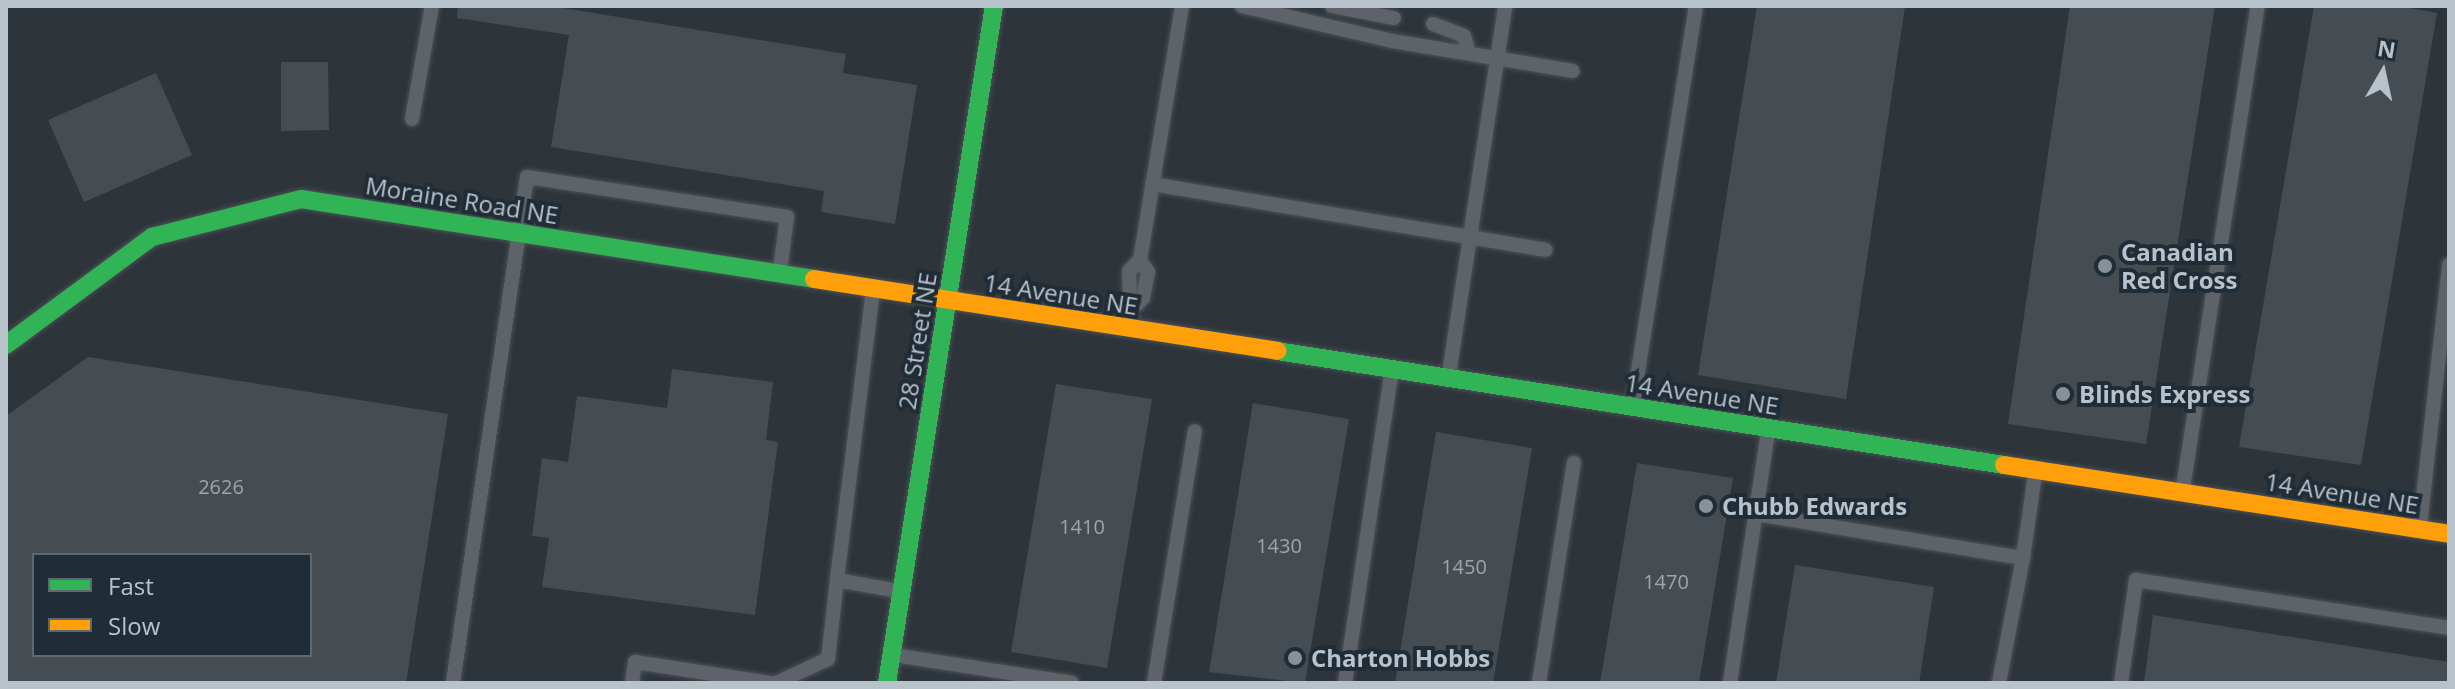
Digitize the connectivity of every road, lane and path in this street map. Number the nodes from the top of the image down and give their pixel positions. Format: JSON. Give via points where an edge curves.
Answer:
{"nodes":[{"id":1,"x":432,"y":6,"type":"edge"},
{"id":2,"x":994,"y":6,"type":"edge"},
{"id":3,"x":1182,"y":6,"type":"edge"},
{"id":4,"x":1242,"y":6,"type":"edge"},
{"id":5,"x":1332,"y":6,"type":"edge"},
{"id":6,"x":1505,"y":6,"type":"edge"},
{"id":7,"x":1696,"y":6,"type":"edge"},
{"id":8,"x":2258,"y":6,"type":"edge"},
{"id":9,"x":1267,"y":10,"type":"edge"},
{"id":10,"x":1394,"y":18,"type":"dead end"},
{"id":11,"x":1433,"y":24,"type":"dead end"},
{"id":12,"x":1469,"y":53,"type":"junction"},
{"id":13,"x":1497,"y":58,"type":"junction"},
{"id":14,"x":1573,"y":71,"type":"dead end"},
{"id":15,"x":412,"y":119,"type":"dead end"},
{"id":16,"x":1152,"y":184,"type":"junction"},
{"id":17,"x":519,"y":233,"type":"junction"},
{"id":18,"x":1470,"y":237,"type":"junction"},
{"id":19,"x":1546,"y":250,"type":"dead end"},
{"id":20,"x":2449,"y":265,"type":"edge"},
{"id":21,"x":779,"y":274,"type":"junction"},
{"id":22,"x":873,"y":289,"type":"junction"},
{"id":23,"x":947,"y":301,"type":"junction"},
{"id":24,"x":1130,"y":329,"type":"junction"},
{"id":25,"x":6,"y":345,"type":"edge"},
{"id":26,"x":1391,"y":370,"type":"junction"},
{"id":27,"x":1448,"y":379,"type":"junction"},
{"id":28,"x":1632,"y":407,"type":"junction"},
{"id":29,"x":1769,"y":428,"type":"junction"},
{"id":30,"x":1195,"y":431,"type":"dead end"},
{"id":31,"x":1574,"y":463,"type":"dead end"},
{"id":32,"x":2036,"y":470,"type":"junction"},
{"id":33,"x":2182,"y":492,"type":"junction"},
{"id":34,"x":1756,"y":514,"type":"junction"},
{"id":35,"x":2420,"y":530,"type":"junction"},
{"id":36,"x":2449,"y":534,"type":"edge"},
{"id":37,"x":2023,"y":558,"type":"junction"},
{"id":38,"x":837,"y":580,"type":"junction"},
{"id":39,"x":901,"y":591,"type":"junction"},
{"id":40,"x":2449,"y":628,"type":"edge"},
{"id":41,"x":891,"y":654,"type":"junction"},
{"id":42,"x":453,"y":683,"type":"edge"},
{"id":43,"x":632,"y":683,"type":"edge"},
{"id":44,"x":773,"y":683,"type":"edge"},
{"id":45,"x":887,"y":683,"type":"edge"},
{"id":46,"x":1072,"y":683,"type":"edge"},
{"id":47,"x":1154,"y":683,"type":"edge"},
{"id":48,"x":1345,"y":683,"type":"edge"},
{"id":49,"x":1539,"y":683,"type":"edge"},
{"id":50,"x":1730,"y":683,"type":"edge"},
{"id":51,"x":1999,"y":683,"type":"edge"},
{"id":52,"x":2121,"y":683,"type":"edge"}],
"edges":[{"from":1,"to":15,"type":"lane"},
{"from":2,"to":23,"type":"street","name":"28 Street NE"},
{"from":3,"to":16,"type":"lane"},
{"from":4,"to":9,"type":"lane"},
{"from":5,"to":10,"type":"lane"},
{"from":6,"to":13,"type":"lane"},
{"from":7,"to":28,"type":"lane"},
{"from":8,"to":33,"type":"lane"},
{"from":9,"to":12,"type":"lane"},
{"from":11,"to":12,"type":"lane","via":[[1464,36]]},
{"from":12,"to":13,"type":"lane"},
{"from":13,"to":14,"type":"lane"},
{"from":13,"to":18,"type":"lane"},
{"from":16,"to":18,"type":"lane"},
{"from":16,"to":24,"type":"lane","via":[[1140,260],[1148,272]]},
{"from":17,"to":21,"type":"street","name":"Moraine Road NE"},
{"from":17,"to":21,"type":"lane","via":[[527,177],[787,217]]},
{"from":17,"to":25,"type":"street","name":"Moraine Road NE","via":[[301,199],[152,237]]},
{"from":17,"to":42,"type":"lane"},
{"from":18,"to":19,"type":"lane"},
{"from":18,"to":27,"type":"lane"},
{"from":20,"to":35,"type":"lane"},
{"from":21,"to":22,"type":"street","name":"Moraine Road NE"},
{"from":22,"to":23,"type":"street","name":"Moraine Road NE"},
{"from":22,"to":38,"type":"lane"},
{"from":23,"to":24,"type":"street","name":"14 Avenue NE"},
{"from":23,"to":39,"type":"street","name":"28 Street NE"},
{"from":24,"to":26,"type":"street","name":"14 Avenue NE"},
{"from":26,"to":27,"type":"street","name":"14 Avenue NE"},
{"from":26,"to":48,"type":"lane"},
{"from":27,"to":28,"type":"street","name":"14 Avenue NE"},
{"from":28,"to":29,"type":"street","name":"14 Avenue NE"},
{"from":29,"to":32,"type":"street","name":"14 Avenue NE"},
{"from":29,"to":34,"type":"lane"},
{"from":30,"to":47,"type":"lane"},
{"from":31,"to":49,"type":"lane"},
{"from":32,"to":33,"type":"street","name":"14 Avenue NE"},
{"from":32,"to":37,"type":"lane"},
{"from":33,"to":35,"type":"street","name":"14 Avenue NE"},
{"from":34,"to":37,"type":"lane"},
{"from":34,"to":50,"type":"lane"},
{"from":35,"to":36,"type":"street","name":"14 Avenue NE"},
{"from":37,"to":51,"type":"lane"},
{"from":38,"to":39,"type":"lane"},
{"from":38,"to":44,"type":"lane","via":[[828,659]]},
{"from":39,"to":41,"type":"street","name":"28 Street NE"},
{"from":40,"to":52,"type":"lane","via":[[2136,580]]},
{"from":41,"to":45,"type":"street","name":"28 Street NE"},
{"from":41,"to":46,"type":"lane"},
{"from":43,"to":44,"type":"lane","via":[[635,662]]}]}
